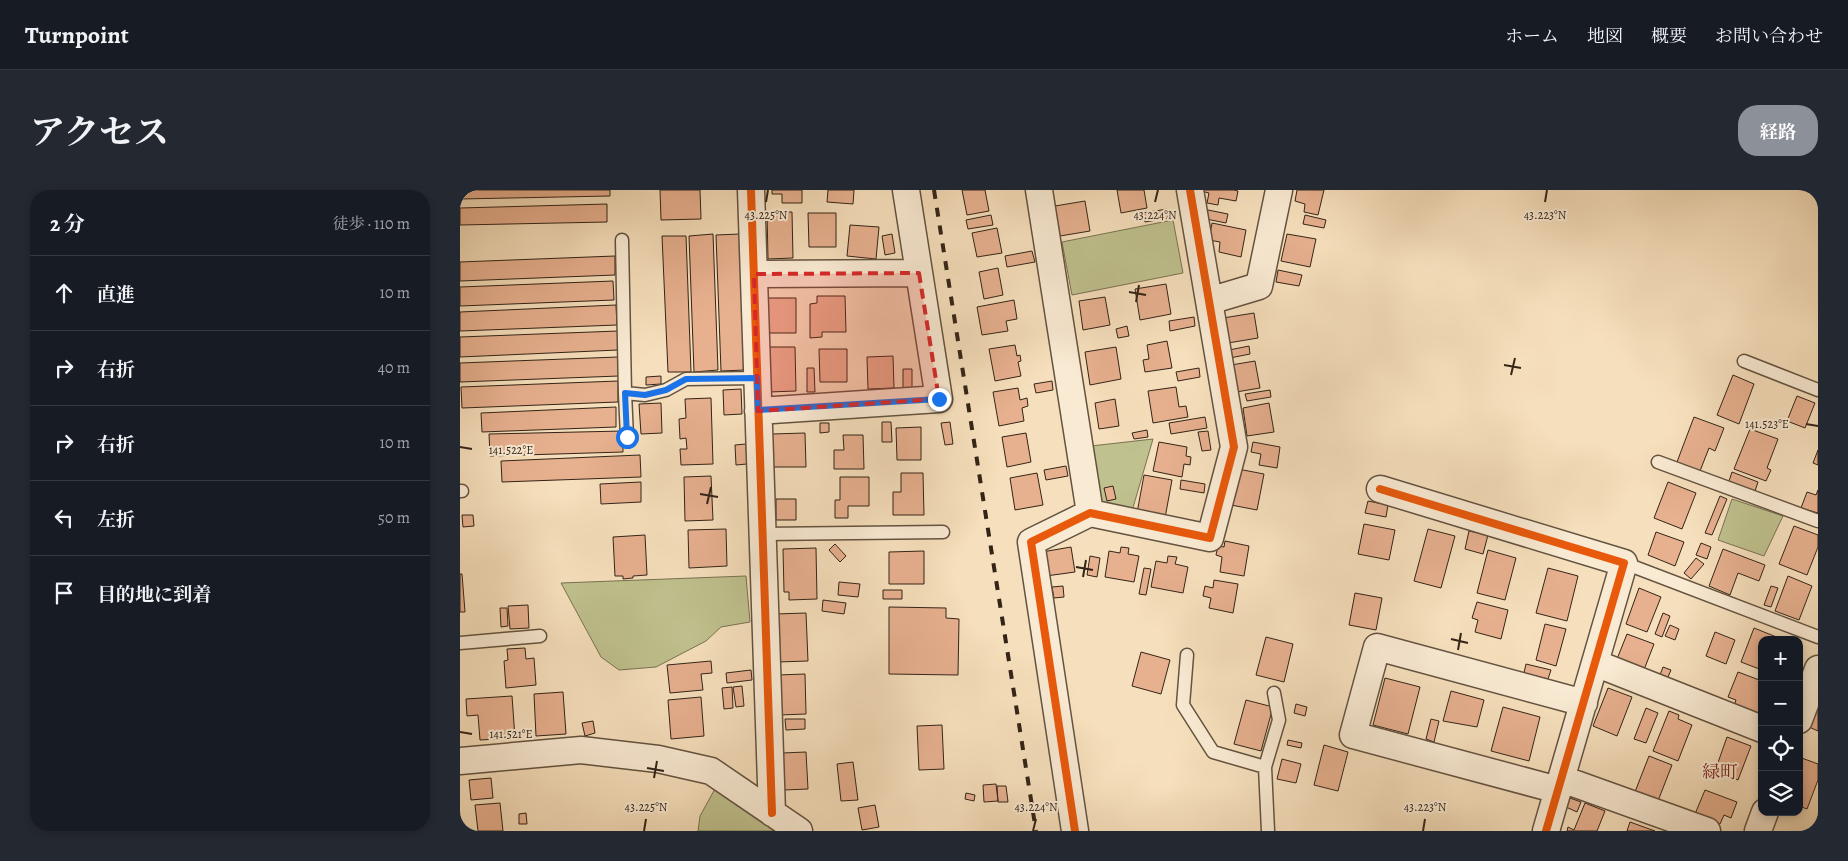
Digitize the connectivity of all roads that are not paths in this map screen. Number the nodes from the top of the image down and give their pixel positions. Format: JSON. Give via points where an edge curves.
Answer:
{"nodes":[{"id":1,"x":751,"y":190,"type":"edge"},
{"id":2,"x":906,"y":190,"type":"edge"},
{"id":3,"x":1039,"y":190,"type":"edge"},
{"id":4,"x":1190,"y":190,"type":"edge"},
{"id":5,"x":1279,"y":190,"type":"edge"},
{"id":6,"x":622,"y":240,"type":"dead end"},
{"id":7,"x":918,"y":272,"type":"junction"},
{"id":8,"x":754,"y":274,"type":"junction"},
{"id":9,"x":1209,"y":301,"type":"junction"},
{"id":10,"x":1744,"y":361,"type":"dead end"},
{"id":11,"x":757,"y":378,"type":"junction"},
{"id":12,"x":1818,"y":390,"type":"edge"},
{"id":13,"x":625,"y":393,"type":"junction"},
{"id":14,"x":758,"y":410,"type":"junction"},
{"id":15,"x":627,"y":437,"type":"dead end"},
{"id":16,"x":1658,"y":462,"type":"dead end"},
{"id":17,"x":1380,"y":489,"type":"dead end"},
{"id":18,"x":1090,"y":512,"type":"junction"},
{"id":19,"x":1818,"y":521,"type":"edge"},
{"id":20,"x":943,"y":532,"type":"dead end"},
{"id":21,"x":763,"y":534,"type":"junction"},
{"id":22,"x":1624,"y":563,"type":"junction"},
{"id":23,"x":540,"y":636,"type":"dead end"},
{"id":24,"x":1818,"y":637,"type":"edge"},
{"id":25,"x":460,"y":643,"type":"edge"},
{"id":26,"x":1187,"y":655,"type":"dead end"},
{"id":27,"x":1595,"y":663,"type":"junction"},
{"id":28,"x":1818,"y":669,"type":"edge"},
{"id":29,"x":1274,"y":693,"type":"dead end"},
{"id":30,"x":1584,"y":703,"type":"junction"},
{"id":31,"x":1803,"y":709,"type":"edge"},
{"id":32,"x":1758,"y":727,"type":"edge"},
{"id":33,"x":460,"y":761,"type":"edge"},
{"id":34,"x":1265,"y":767,"type":"junction"},
{"id":35,"x":1560,"y":784,"type":"junction"},
{"id":36,"x":772,"y":812,"type":"junction"},
{"id":37,"x":1764,"y":816,"type":"edge"},
{"id":38,"x":799,"y":831,"type":"edge"},
{"id":39,"x":1075,"y":831,"type":"edge"},
{"id":40,"x":1268,"y":831,"type":"edge"},
{"id":41,"x":1546,"y":831,"type":"edge"},
{"id":42,"x":1707,"y":831,"type":"edge"},
{"id":43,"x":1758,"y":831,"type":"edge"}],
"edges":[{"from":1,"to":8,"type":"street"},
{"from":2,"to":7,"type":"street"},
{"from":3,"to":18,"type":"street"},
{"from":4,"to":9,"type":"street"},
{"from":5,"to":9,"type":"street","via":[[1259,286]]},
{"from":6,"to":13,"type":"lane"},
{"from":7,"to":8,"type":"street"},
{"from":7,"to":14,"type":"street","via":[[939,399]]},
{"from":8,"to":11,"type":"street"},
{"from":9,"to":18,"type":"street","via":[[1234,447],[1210,538]]},
{"from":10,"to":12,"type":"lane"},
{"from":11,"to":13,"type":"lane","via":[[686,379],[666,390],[645,395]]},
{"from":11,"to":14,"type":"street"},
{"from":13,"to":15,"type":"lane"},
{"from":14,"to":21,"type":"street"},
{"from":16,"to":19,"type":"lane"},
{"from":17,"to":22,"type":"street"},
{"from":18,"to":39,"type":"street","via":[[1031,542]]},
{"from":20,"to":21,"type":"lane"},
{"from":21,"to":36,"type":"street"},
{"from":22,"to":24,"type":"lane"},
{"from":22,"to":27,"type":"street"},
{"from":23,"to":25,"type":"lane"},
{"from":26,"to":34,"type":"lane","via":[[1183,705],[1213,752]]},
{"from":27,"to":30,"type":"street"},
{"from":27,"to":32,"type":"street"},
{"from":28,"to":31,"type":"street"},
{"from":29,"to":34,"type":"lane","via":[[1279,720]]},
{"from":30,"to":35,"type":"street"},
{"from":30,"to":35,"type":"street","via":[[1377,647],[1353,735]]},
{"from":33,"to":36,"type":"street","via":[[581,750],[658,759],[711,771]]},
{"from":34,"to":40,"type":"lane"},
{"from":35,"to":41,"type":"street"},
{"from":35,"to":42,"type":"street"},
{"from":36,"to":38,"type":"street"},
{"from":37,"to":43,"type":"street"}]}
